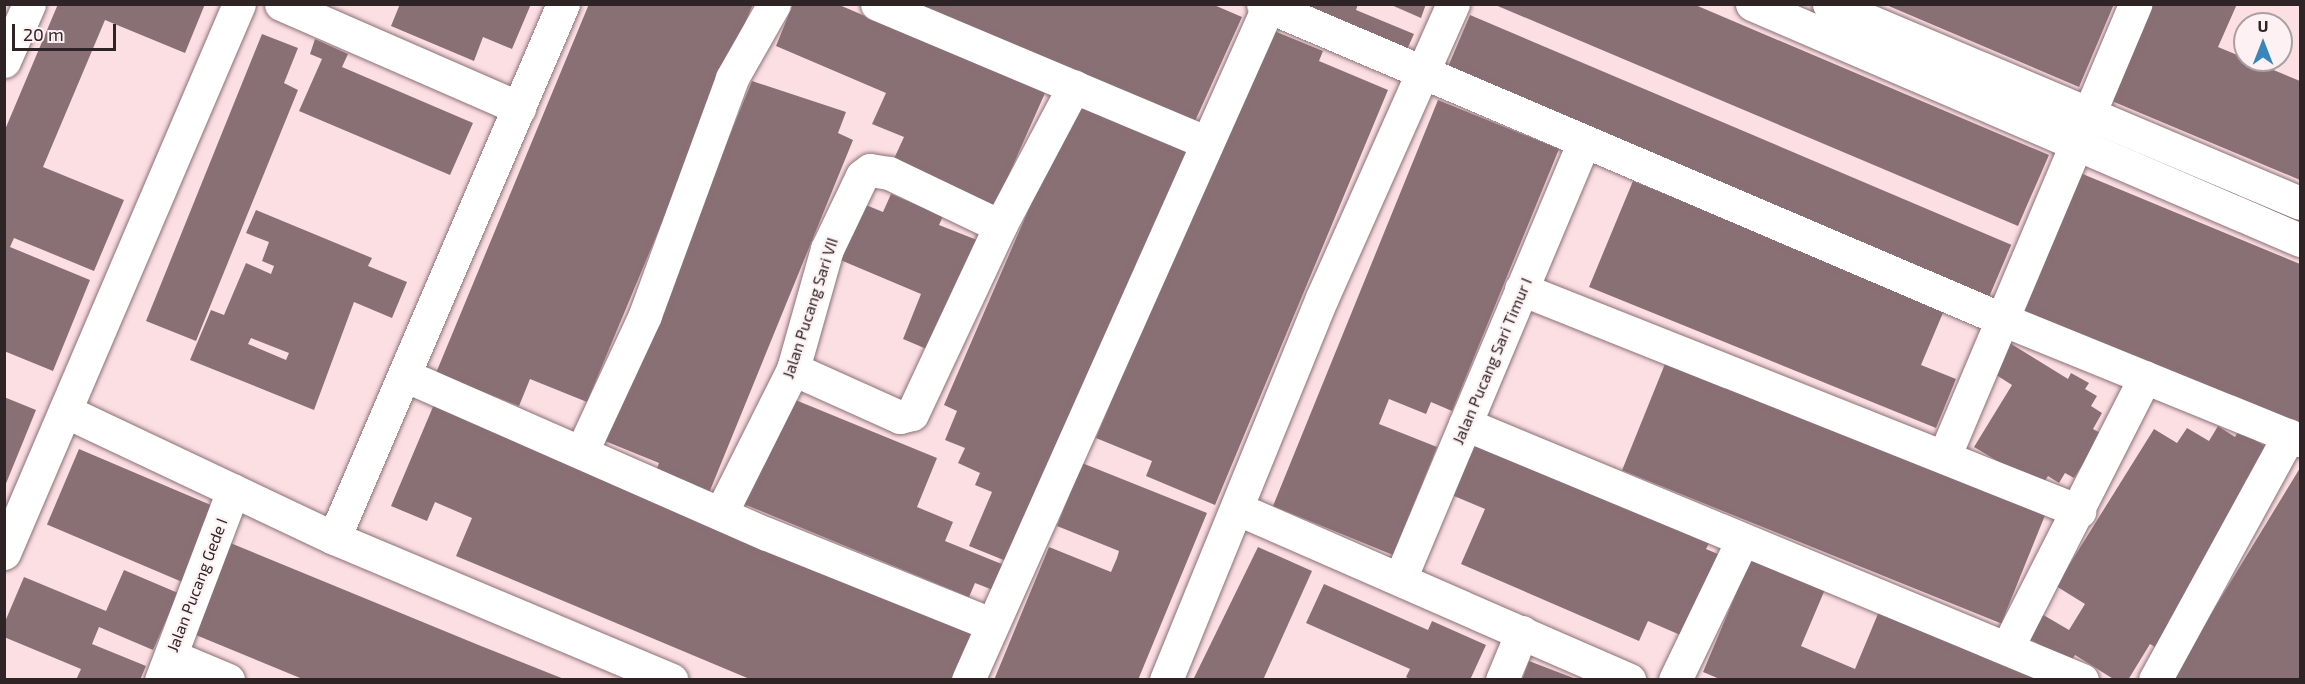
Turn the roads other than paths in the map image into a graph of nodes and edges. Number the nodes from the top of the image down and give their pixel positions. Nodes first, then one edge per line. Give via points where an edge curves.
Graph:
1 (29, 4) edge
2 (239, 4) edge
3 (281, 4) edge
4 (563, 4) edge
5 (774, 4) edge
6 (877, 4) edge
7 (1453, 4) edge
8 (1752, 4) edge
9 (1829, 4) edge
10 (2135, 4) edge
11 (1265, 6) edge
12 (4, 61) edge
13 (1424, 75) junction
14 (1074, 86) junction
15 (519, 108) junction
16 (2088, 116) junction
17 (1584, 142) junction
18 (1207, 143) junction
19 (2076, 146) junction
20 (2301, 202) edge
21 (1000, 226) junction
22 (2301, 240) edge
23 (1521, 289) junction
24 (1999, 318) junction
25 (793, 369) junction
26 (404, 375) junction
27 (2145, 377) junction
28 (65, 411) junction
29 (1465, 424) junction
30 (2295, 437) edge
31 (582, 451) junction
32 (1944, 457) junction
33 (233, 490) junction
34 (1238, 508) junction
35 (2079, 511) junction
36 (722, 513) junction
37 (334, 538) junction
38 (1742, 541) junction
39 (4, 553) edge
40 (1400, 579) junction
41 (991, 624) junction
42 (1522, 632) junction
43 (2007, 648) junction
44 (166, 668) edge
45 (228, 680) edge
46 (671, 680) edge
47 (968, 680) edge
48 (1166, 680) edge
49 (1502, 680) edge
50 (1629, 680) edge
51 (1675, 680) edge
52 (2082, 680) edge
53 (2155, 680) edge

1 - 12 street
2 - 28 street
3 - 15 street
4 - 15 street
5 - 31 street via 732,78 645,315
6 - 14 street
7 - 13 street
8 - 19 street
9 - 16 street
10 - 16 street
11 - 13 street
11 - 18 street
13 - 17 street
13 - 34 street via 1322,298
14 - 18 street
14 - 21 street
15 - 26 street
16 - 19 street
16 - 20 street
17 - 23 street, Jalan Pucang Sari Timur I
17 - 24 street
18 - 41 street via 1143,298
19 - 22 street
19 - 24 street
21 - 25 street via 912,414 900,417
21 - 25 street, Jalan Pucang Sari VII via 889,173 866,172 827,249
23 - 29 street, Jalan Pucang Sari Timur I
23 - 32 street
24 - 27 street
24 - 32 street
25 - 36 street, Jalan Pucang Sari VII
26 - 31 street
26 - 37 street
27 - 30 street
27 - 35 street
28 - 33 street
28 - 39 street
29 - 38 street
29 - 40 street, Jalan Pucang Sari Timur I
30 - 53 street
31 - 36 street
32 - 35 street
33 - 37 street
33 - 44 street, Jalan Pucang Gede I
34 - 40 street
34 - 48 street
35 - 43 street
36 - 41 street
37 - 46 street
38 - 43 street
38 - 51 street
40 - 42 street
41 - 47 street
42 - 49 street
42 - 50 street
43 - 52 street
44 - 45 street

